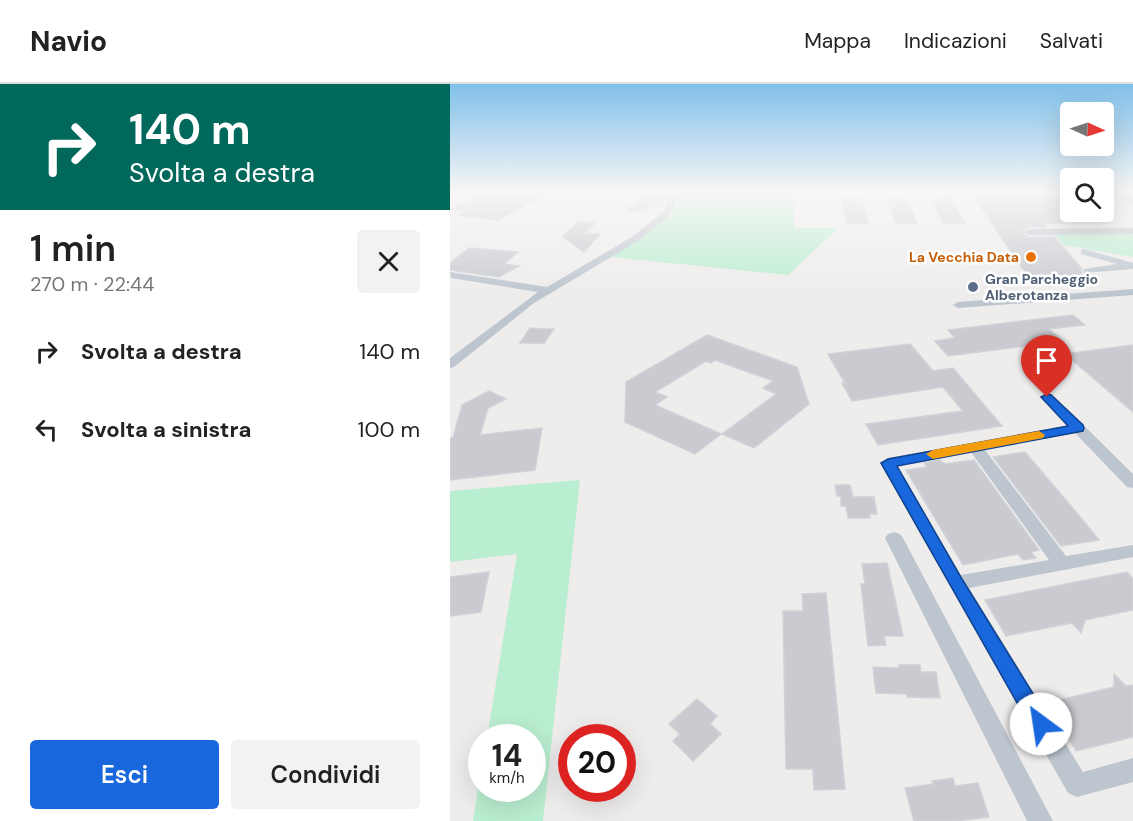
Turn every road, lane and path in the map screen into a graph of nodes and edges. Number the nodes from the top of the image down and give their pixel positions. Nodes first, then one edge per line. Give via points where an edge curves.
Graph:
1 (649, 226) edge
2 (1133, 231) edge
3 (1028, 232) dead end
4 (1084, 252) dead end
5 (1131, 266) edge
6 (1087, 270) dead end
7 (452, 275) dead end
8 (547, 290) junction
9 (1133, 292) edge
10 (958, 304) dead end
11 (450, 364) edge
12 (1047, 397) dead end
13 (1078, 428) junction
14 (975, 447) junction
15 (1133, 483) edge
16 (894, 538) dead end
17 (1133, 551) edge
18 (1062, 564) junction
19 (956, 583) junction
20 (1133, 770) edge
21 (1040, 821) edge

1 - 8 street via 609,256
2 - 3 street
4 - 5 street
5 - 6 street
7 - 8 street
8 - 11 street
9 - 10 street
12 - 13 street
13 - 14 street
13 - 15 street
14 - 18 street
14 - 19 street via 888,463
16 - 21 street
17 - 18 street
18 - 19 street
19 - 20 street via 1077,785

